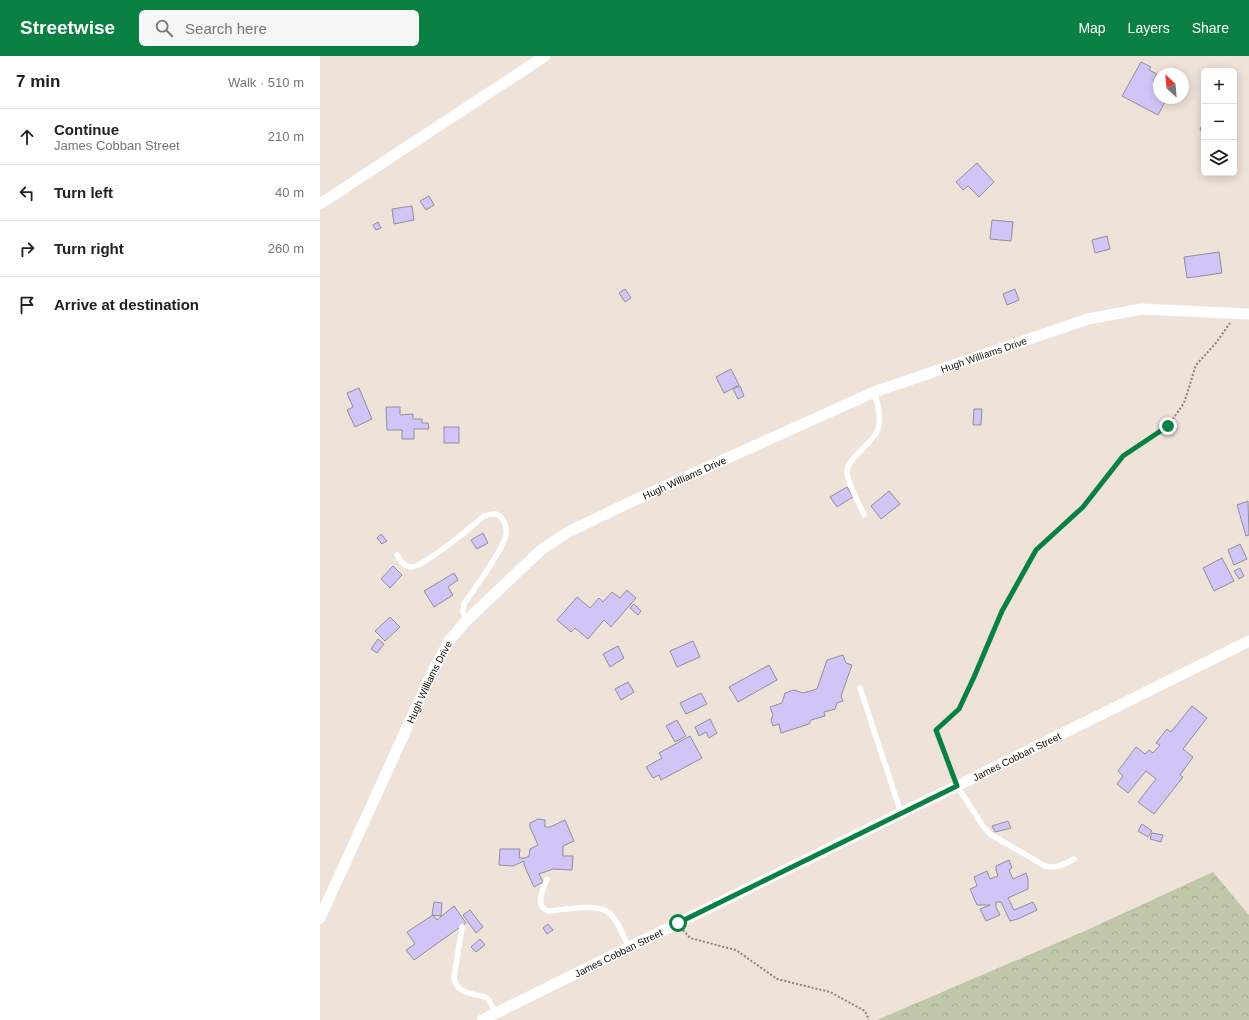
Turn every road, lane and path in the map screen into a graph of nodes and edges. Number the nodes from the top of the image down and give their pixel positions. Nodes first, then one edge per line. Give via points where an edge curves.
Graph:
1 (545, 56) edge
2 (320, 204) edge
3 (1237, 314) junction
4 (1249, 314) edge
5 (874, 392) junction
6 (864, 515) dead end
7 (397, 555) dead end
8 (466, 621) junction
9 (1249, 640) edge
10 (860, 688) dead end
11 (957, 786) junction
12 (901, 813) junction
13 (1074, 860) dead end
14 (547, 879) dead end
15 (320, 918) edge
16 (678, 923) junction
17 (462, 927) dead end
18 (629, 947) junction
19 (488, 1018) edge
20 (869, 1020) edge

1 - 2 street
3 - 4 street, Hugh Williams Drive
3 - 5 street, Hugh Williams Drive via 1141,309 1088,319
3 - 11 path via 1196,366 1184,403 1168,426 1123,456 1083,507 1036,550 1002,611 959,709 936,730
5 - 6 lane via 879,415 876,435 850,463 847,471
5 - 8 street, Hugh Williams Drive via 568,532 541,550
7 - 8 lane via 406,566 420,565 484,516 497,514 501,517 506,534 500,550 464,604
8 - 15 street, Hugh Williams Drive via 449,641 432,673
9 - 11 street, James Cobban Street
10 - 12 lane
11 - 12 street, James Cobban Street
11 - 13 lane via 990,834 1045,866 1058,867
12 - 16 street, James Cobban Street
14 - 18 lane via 540,899 544,910 548,912 596,908 608,912 616,921
16 - 18 street, James Cobban Street
16 - 20 path via 690,938 736,950 777,979 830,992 865,1011
17 - 19 lane via 455,984 462,990 488,999
18 - 19 street, James Cobban Street

